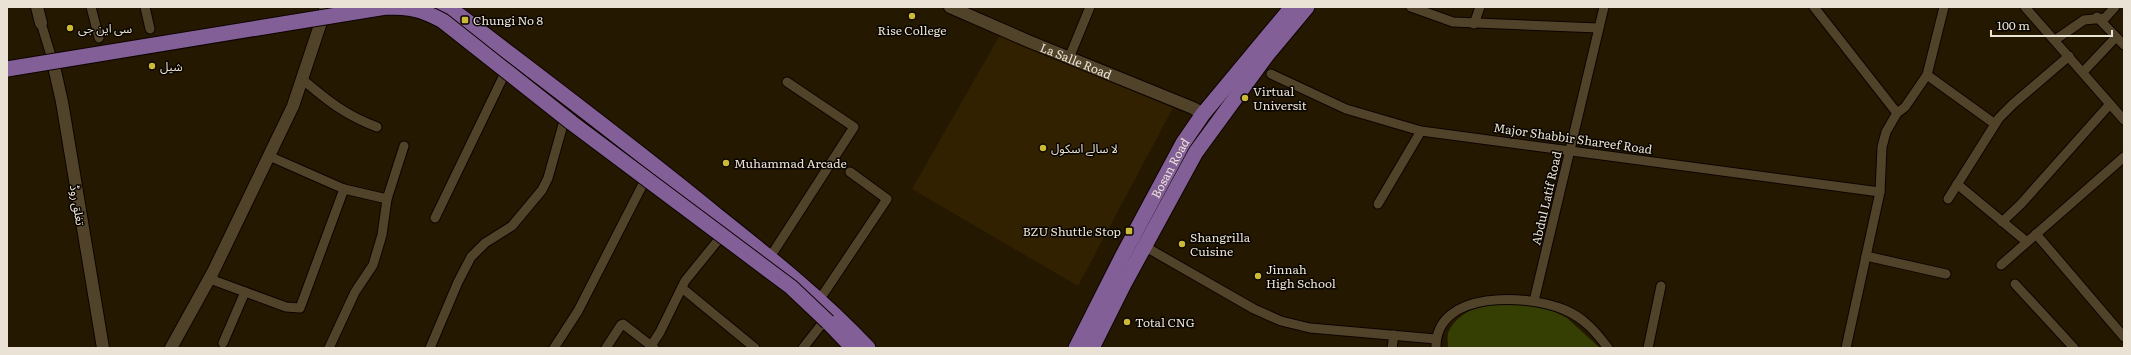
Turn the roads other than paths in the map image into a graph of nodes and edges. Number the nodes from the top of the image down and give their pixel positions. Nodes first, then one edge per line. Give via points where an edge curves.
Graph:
1 (37, 7) edge
2 (91, 7) edge
3 (145, 7) edge
4 (326, 7) edge
5 (334, 7) edge
6 (442, 7) edge
7 (950, 7) edge
8 (1090, 7) edge
9 (1292, 7) edge
10 (1307, 7) edge
11 (1411, 7) edge
12 (1480, 7) edge
13 (1604, 7) edge
14 (1814, 7) edge
15 (1944, 7) edge
16 (2025, 7) edge
17 (2115, 7) edge
18 (2097, 17) junction
19 (41, 23) joint
20 (1474, 24) junction
21 (1598, 28) junction
22 (150, 29) dead end
23 (99, 38) dead end
24 (2055, 40) junction
25 (2122, 42) edge
26 (2069, 56) junction
27 (1069, 58) junction
28 (7, 60) edge
29 (53, 62) joint
30 (7, 69) edge
31 (2083, 72) junction
32 (504, 73) dead end
33 (1271, 74) dead end
34 (1927, 75) junction
35 (302, 79) junction
36 (787, 82) dead end
37 (2110, 104) junction
38 (1897, 113) junction
39 (1203, 114) junction
40 (2124, 120) edge
41 (564, 121) dead end
42 (1994, 124) junction
43 (377, 128) dead end
44 (1421, 131) junction
45 (404, 146) dead end
46 (1570, 150) junction
47 (269, 156) junction
48 (2124, 157) edge
49 (850, 172) dead end
50 (644, 182) dead end
51 (1957, 184) junction
52 (344, 189) junction
53 (1880, 192) junction
54 (387, 198) junction
55 (1948, 199) dead end
56 (1378, 204) dead end
57 (435, 218) dead end
58 (2002, 222) junction
59 (2036, 234) junction
60 (719, 239) dead end
61 (2027, 242) junction
62 (1144, 246) junction
63 (774, 251) dead end
64 (1866, 256) junction
65 (2001, 265) dead end
66 (1946, 274) dead end
67 (210, 279) junction
68 (2015, 284) dead end
69 (1661, 286) dead end
70 (682, 288) junction
71 (245, 292) junction
72 (824, 293) dead end
73 (1534, 301) junction
74 (821, 326) dead end
75 (1394, 335) junction
76 (2124, 337) edge
77 (223, 343) dead end
78 (1436, 344) edge
79 (652, 347) edge
80 (103, 348) edge
81 (172, 348) edge
82 (329, 348) edge
83 (430, 348) edge
84 (554, 348) edge
85 (606, 348) edge
86 (755, 348) edge
87 (803, 348) edge
88 (853, 348) edge
89 (868, 348) edge
90 (1076, 348) edge
91 (1092, 348) edge
92 (1392, 348) edge
93 (1608, 348) edge
94 (1648, 348) edge
95 (1846, 348) edge
96 (2074, 348) edge

1 - 19 street
2 - 23 street
3 - 22 street
4 - 35 street
5 - 28 main road
6 - 89 main road via 459,15 685,189 793,276 837,315
7 - 27 street, La Salle Road
8 - 27 street
9 - 39 main road, Bosan Road
10 - 62 main road, Bosan Road via 1267,55 1208,134
11 - 20 street via 1453,22
12 - 20 street
13 - 21 street, Abdul Latif Road
14 - 38 street
15 - 34 street
16 - 24 street
17 - 18 street via 2105,18
18 - 24 street via 2084,20
18 - 25 street
19 - 29 street
20 - 21 street
21 - 46 street, Abdul Latif Road
24 - 26 street
25 - 31 street
26 - 31 street
26 - 42 street via 2013,104
27 - 39 street, La Salle Road
29 - 80 street, تغلق روڈ
30 - 88 main road, bridge via 386,7 410,7 443,21 572,123 791,287
31 - 37 street
32 - 57 street
33 - 44 street, Major Shabbir Shareef Road via 1346,109
34 - 38 street via 1905,107
34 - 42 street
35 - 43 street via 335,107
35 - 47 street via 293,106
36 - 63 street via 854,127
37 - 40 street
37 - 58 street
38 - 53 street via 1886,132 1882,147
39 - 90 main road, Bosan Road via 1183,143
41 - 83 street via 548,178 542,190 512,226 485,243 471,257
42 - 51 street
44 - 46 street, Major Shabbir Shareef Road
44 - 56 street
45 - 54 street
46 - 53 street, Major Shabbir Shareef Road
46 - 73 street, Abdul Latif Road
47 - 52 street
47 - 67 street
48 - 59 street
49 - 72 street via 887,198
50 - 84 street via 575,316
51 - 55 street
51 - 58 street
52 - 54 street
52 - 71 street via 300,308 286,307
53 - 64 street
54 - 82 street via 382,235 373,265 355,292
58 - 61 street
59 - 61 street
59 - 76 street
60 - 70 street
61 - 65 street
62 - 75 street via 1254,309 1281,321 1310,328
62 - 91 main road, Bosan Road
64 - 66 street
64 - 95 street
67 - 71 street
67 - 81 street
68 - 96 street
69 - 94 street
70 - 79 street
70 - 86 street
71 - 77 street
73 - 78 street via 1491,300 1466,307 1448,316
73 - 93 street via 1556,306 1580,318
74 - 87 street
75 - 78 street
75 - 92 street
79 - 85 street via 624,324

